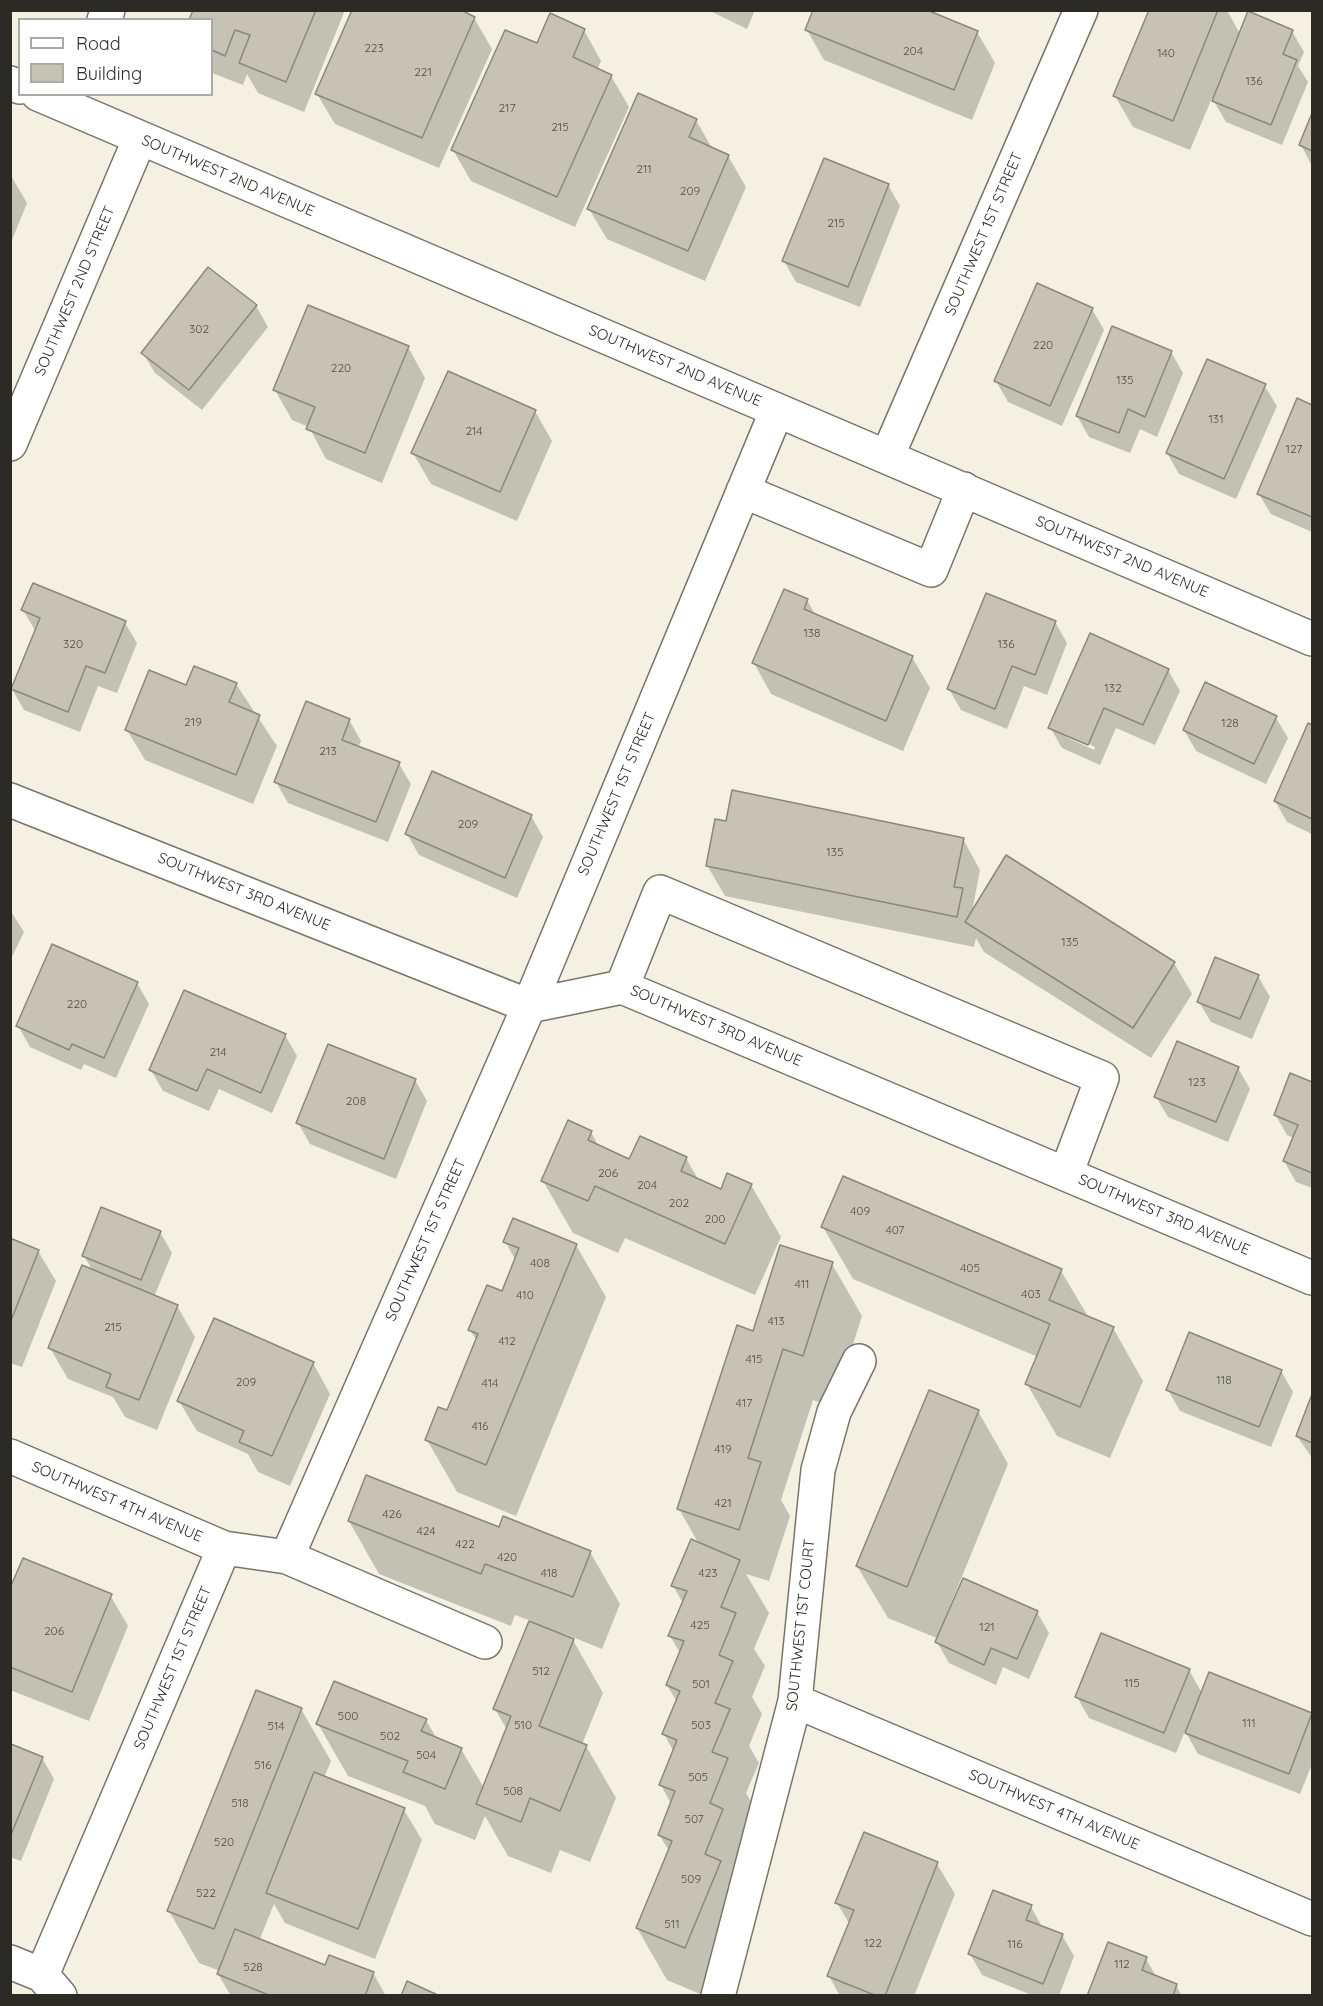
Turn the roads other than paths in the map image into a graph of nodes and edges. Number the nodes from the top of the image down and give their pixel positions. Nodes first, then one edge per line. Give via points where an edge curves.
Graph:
1 (1081, 10) edge
2 (47, 96) edge
3 (70, 101) edge
4 (140, 138) junction
5 (777, 410) junction
6 (10, 444) edge
7 (887, 457) junction
8 (964, 489) junction
9 (743, 491) junction
10 (1312, 639) edge
11 (10, 800) edge
12 (622, 987) junction
13 (529, 1006) junction
14 (1066, 1173) junction
15 (1312, 1278) edge
16 (859, 1361) dead end
17 (10, 1456) edge
18 (224, 1548) junction
19 (287, 1557) junction
20 (485, 1642) dead end
21 (795, 1701) junction
22 (1312, 1919) edge
23 (10, 1962) edge
24 (51, 1985) edge
25 (718, 1995) edge

1 - 7 street, SOUTHWEST 1ST STREET
2 - 3 street, SOUTHWEST 2ND AVENUE
3 - 4 street, SOUTHWEST 2ND AVENUE
4 - 5 street, SOUTHWEST 2ND AVENUE
4 - 6 street, SOUTHWEST 2ND STREET
5 - 7 street, SOUTHWEST 2ND AVENUE
5 - 9 street, SOUTHWEST 1ST STREET
7 - 8 street, SOUTHWEST 2ND AVENUE
8 - 9 street via 931,570
8 - 10 street, SOUTHWEST 2ND AVENUE
9 - 13 street, SOUTHWEST 1ST STREET
11 - 13 street, SOUTHWEST 3RD AVENUE
12 - 13 street, SOUTHWEST 3RD AVENUE
12 - 14 street, SOUTHWEST 3RD AVENUE
12 - 14 street via 660,892 1102,1078
13 - 19 street, SOUTHWEST 1ST STREET
14 - 15 street, SOUTHWEST 3RD AVENUE
16 - 21 street, SOUTHWEST 1ST COURT via 834,1412 818,1470
17 - 18 street, SOUTHWEST 4TH AVENUE
18 - 19 street
18 - 24 street, SOUTHWEST 1ST STREET
19 - 20 street
21 - 22 street, SOUTHWEST 4TH AVENUE
21 - 25 street, SOUTHWEST 1ST COURT
23 - 24 street

